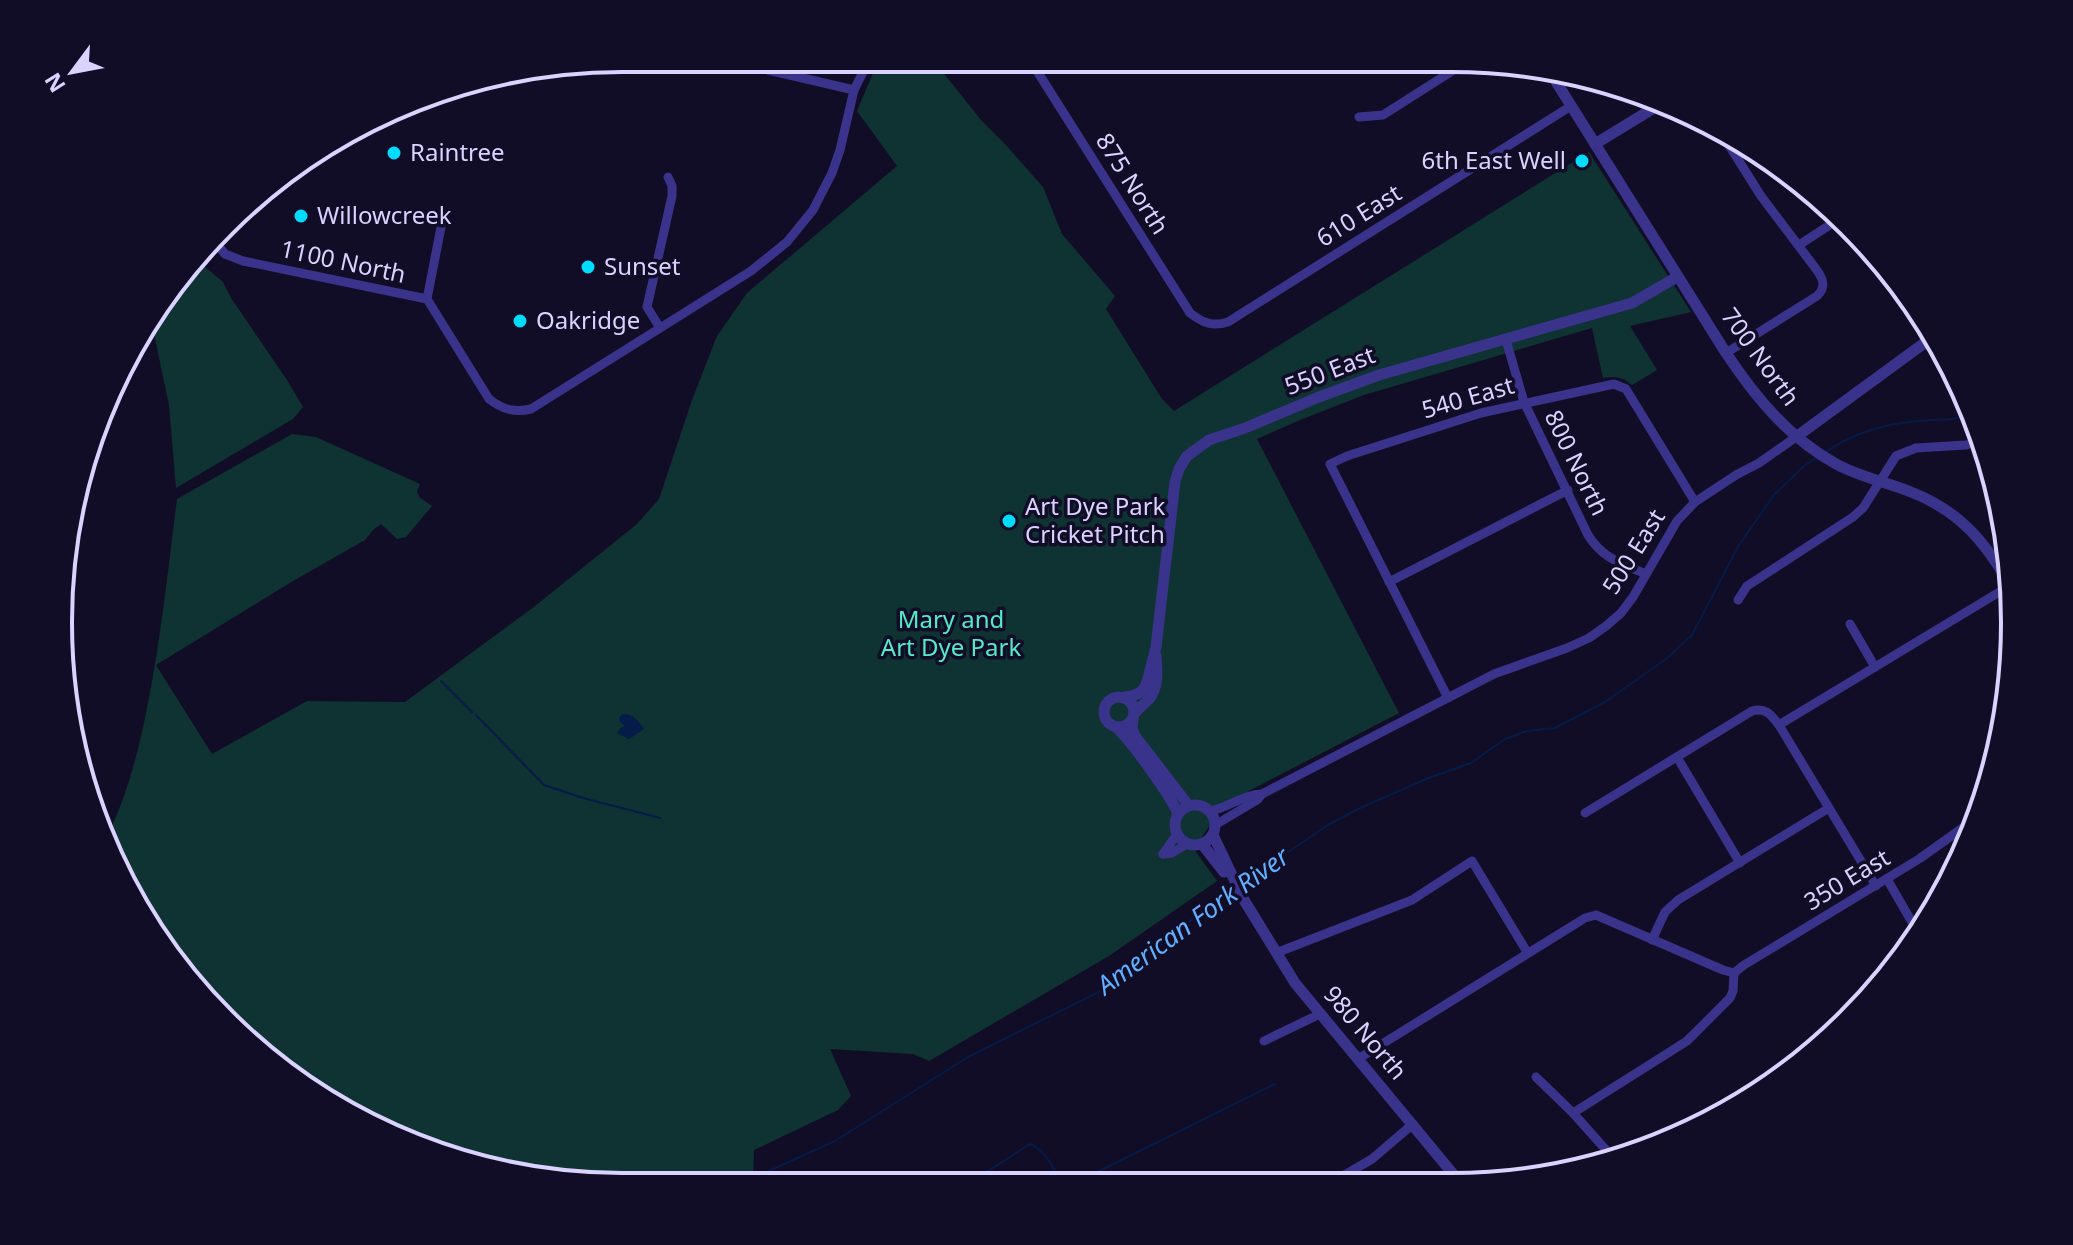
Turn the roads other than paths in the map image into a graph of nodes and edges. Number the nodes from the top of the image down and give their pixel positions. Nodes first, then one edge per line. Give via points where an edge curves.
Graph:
1 (777, 72) edge
2 (863, 72) edge
3 (1038, 72) edge
4 (1451, 72) edge
5 (1557, 83) edge
6 (854, 90) junction
7 (1571, 106) junction
8 (1651, 110) edge
9 (1359, 117) dead end
10 (1595, 144) junction
11 (1732, 150) edge
12 (668, 177) dead end
13 (443, 217) dead end
14 (1830, 225) edge
15 (1799, 245) junction
16 (220, 248) edge
17 (1677, 277) junction
18 (427, 299) junction
19 (1206, 323) joint
20 (660, 328) junction
21 (1506, 340) junction
22 (1924, 343) edge
23 (1726, 353) junction
24 (1524, 402) junction
25 (1796, 437) junction
26 (1971, 443) edge
27 (1879, 481) junction
28 (1568, 490) junction
29 (1695, 502) junction
30 (1997, 556) edge
31 (1646, 574) junction
32 (1389, 582) junction
33 (2000, 592) edge
34 (1738, 600) dead end
35 (1850, 624) dead end
36 (1156, 647) junction
37 (1875, 667) junction
38 (1124, 697) junction
39 (1448, 698) junction
40 (1134, 716) junction
41 (1779, 725) junction
42 (1116, 727) junction
43 (1677, 757) junction
44 (1262, 794) junction
45 (1189, 806) junction
46 (1829, 808) junction
47 (1210, 811) junction
48 (1585, 813) dead end
49 (1178, 814) junction
50 (1214, 830) junction
51 (1960, 831) edge
52 (1177, 834) junction
53 (1187, 844) junction
54 (1202, 844) junction
55 (1740, 863) junction
56 (1229, 874) junction
57 (1887, 879) junction
58 (1876, 886) junction
59 (1912, 922) edge
60 (1652, 940) junction
61 (1527, 952) junction
62 (1276, 953) junction
63 (1734, 973) junction
64 (1320, 1014) junction
65 (1264, 1041) dead end
66 (1358, 1059) junction
67 (1536, 1077) dead end
68 (1573, 1113) junction
69 (1413, 1124) junction
70 (1606, 1150) edge
71 (1348, 1173) edge
72 (1452, 1173) edge

1 - 6 street
2 - 6 street
3 - 19 street, 875 North via 1190,313
4 - 9 street via 1383,115
5 - 7 street, 700 North
6 - 20 street via 832,173 801,225 759,265
7 - 10 street, 700 North
7 - 19 street, 610 East via 1228,322
8 - 10 street
10 - 17 street, 700 North
11 - 15 street
12 - 20 street via 672,196 647,307
13 - 18 street
14 - 15 street
15 - 23 street via 1823,279 1822,291
16 - 18 street, 1100 North via 243,261
17 - 21 street, 550 East via 1632,303
17 - 23 street, 700 North
18 - 20 street, 1100 North via 485,393 505,409 523,411 539,405
21 - 24 street, 800 North
21 - 36 street, 550 East via 1359,382 1192,451 1179,469 1172,494
22 - 25 street, 500 East
23 - 25 street, 700 North via 1764,405
24 - 28 street, 800 North
24 - 29 street, 540 East via 1620,385
24 - 32 street, 540 East via 1330,464
25 - 27 street, 700 North via 1843,468
25 - 29 street, 500 East
26 - 27 street via 1905,451
27 - 30 street, 700 North via 1952,514
27 - 34 street via 1853,517 1747,586
28 - 31 street, 800 North via 1596,547
28 - 32 street
29 - 31 street, 500 East via 1677,521
31 - 39 street, 500 East via 1621,613 1589,638 1494,674
32 - 39 street
33 - 37 street
35 - 37 street
36 - 38 street, 550 East via 1145,687
36 - 40 street, 550 East via 1154,690
37 - 41 street
38 - 40 street via 1132,703
38 - 42 street via 1108,701 1104,710 1106,721
39 - 44 street, 500 East
40 - 42 street via 1128,725
40 - 45 street via 1135,736
41 - 43 street via 1765,710 1752,711
41 - 46 street
42 - 49 street
43 - 48 street
43 - 55 street
44 - 47 street, 500 East
44 - 50 street, 500 East
45 - 47 street
45 - 49 street
46 - 55 street
46 - 58 street
47 - 50 street
49 - 52 street
50 - 54 street
50 - 56 street, 980 North
51 - 57 street, 350 East
52 - 53 street
52 - 53 street via 1163,854
53 - 54 street
54 - 56 street, 980 North
55 - 60 street via 1671,906
56 - 62 street, 980 North
57 - 58 street, 350 East
57 - 59 street
58 - 63 street, 350 East
60 - 61 street via 1596,915
60 - 63 street
61 - 62 street via 1472,861 1412,900
61 - 66 street
62 - 64 street, 980 North
63 - 68 street via 1730,998 1691,1037
64 - 65 street
64 - 66 street, 980 North
66 - 69 street, 980 North
67 - 68 street
68 - 70 street
69 - 71 street
69 - 72 street, 980 North

